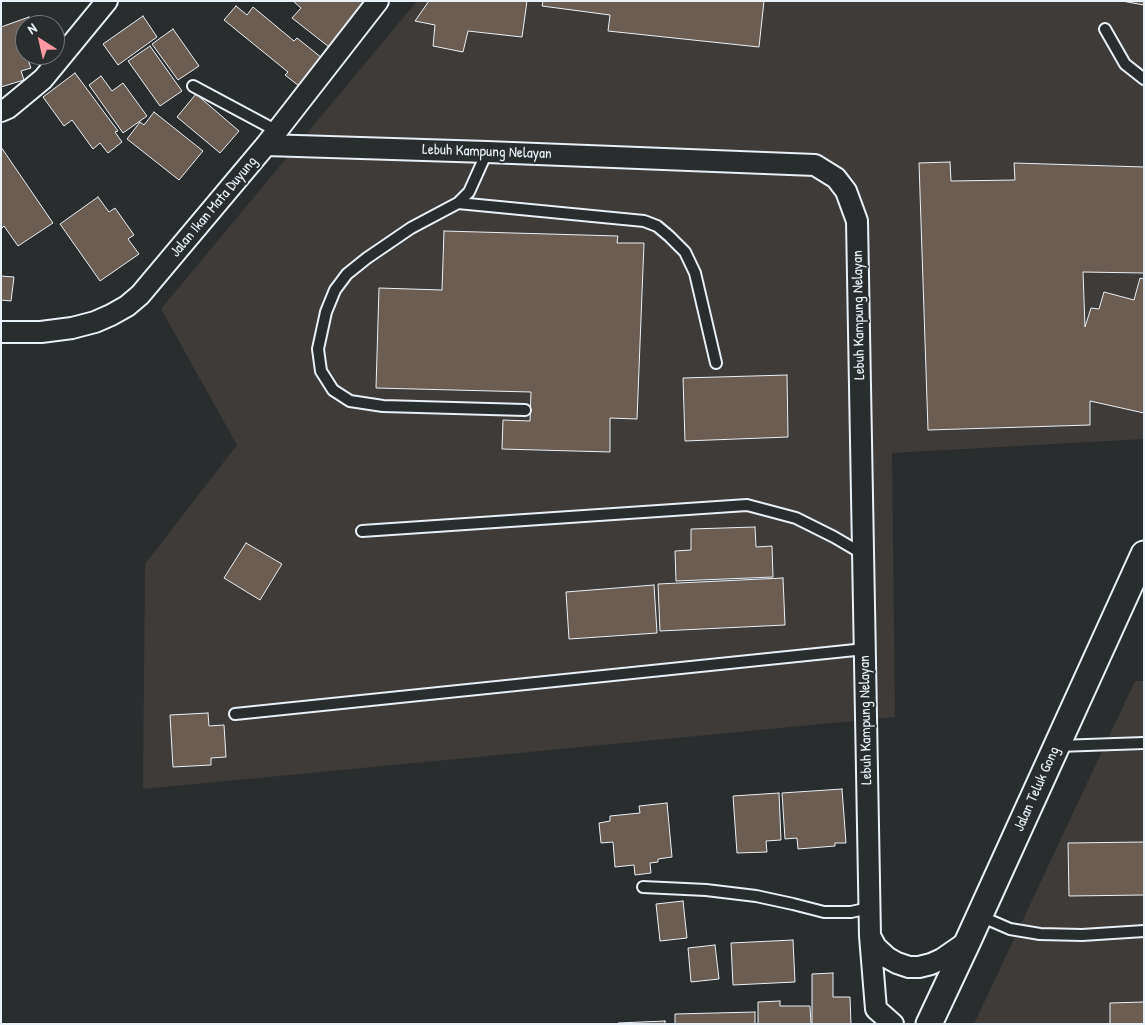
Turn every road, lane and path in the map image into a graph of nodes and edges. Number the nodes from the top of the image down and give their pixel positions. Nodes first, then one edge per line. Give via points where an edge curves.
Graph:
1 (107, 1) edge
2 (378, 1) edge
3 (1105, 29) dead end
4 (1144, 79) edge
5 (193, 86) dead end
6 (1, 111) edge
7 (271, 138) junction
8 (487, 152) junction
9 (458, 203) junction
10 (1, 332) edge
11 (716, 363) dead end
12 (525, 410) dead end
13 (362, 531) dead end
14 (863, 554) junction
15 (1144, 554) edge
16 (865, 649) junction
17 (235, 714) dead end
18 (1144, 742) edge
19 (1057, 746) junction
20 (642, 886) dead end
21 (869, 908) junction
22 (979, 916) junction
23 (1144, 931) edge
24 (870, 936) junction
25 (968, 941) junction
26 (876, 1016) edge
27 (893, 1024) edge
28 (929, 1024) edge

1 - 6 street via 43,79
2 - 7 street, Jalan Ikan Mata Duyung
3 - 4 lane via 1125,64
5 - 7 lane
7 - 8 street, Lebuh Kampung Nelayan
7 - 10 street, Jalan Ikan Mata Duyung via 154,280 127,306 95,322 72,328
8 - 9 lane via 469,192
8 - 14 street, Lebuh Kampung Nelayan via 815,165 836,178 846,191 857,221
9 - 11 lane via 644,221 657,226 685,252 695,273
9 - 12 lane via 411,228 347,274 335,290 326,312 318,349 320,371 333,390 350,402 382,406
13 - 14 lane via 747,505 796,518
14 - 16 street, Lebuh Kampung Nelayan
15 - 19 street, Jalan Teluk Gong
16 - 17 lane
16 - 21 street, Lebuh Kampung Nelayan
18 - 19 lane
19 - 22 street, Jalan Teluk Gong
20 - 21 lane via 756,896 824,912
21 - 24 street, Lebuh Kampung Nelayan
22 - 23 lane via 1010,929 1040,934
22 - 25 street, Jalan Teluk Gong
24 - 25 street via 888,958 919,967 942,959
24 - 26 street, Lebuh Kampung Nelayan
25 - 28 street, Jalan Teluk Gong
26 - 27 street, Lebuh Kampung Nelayan

